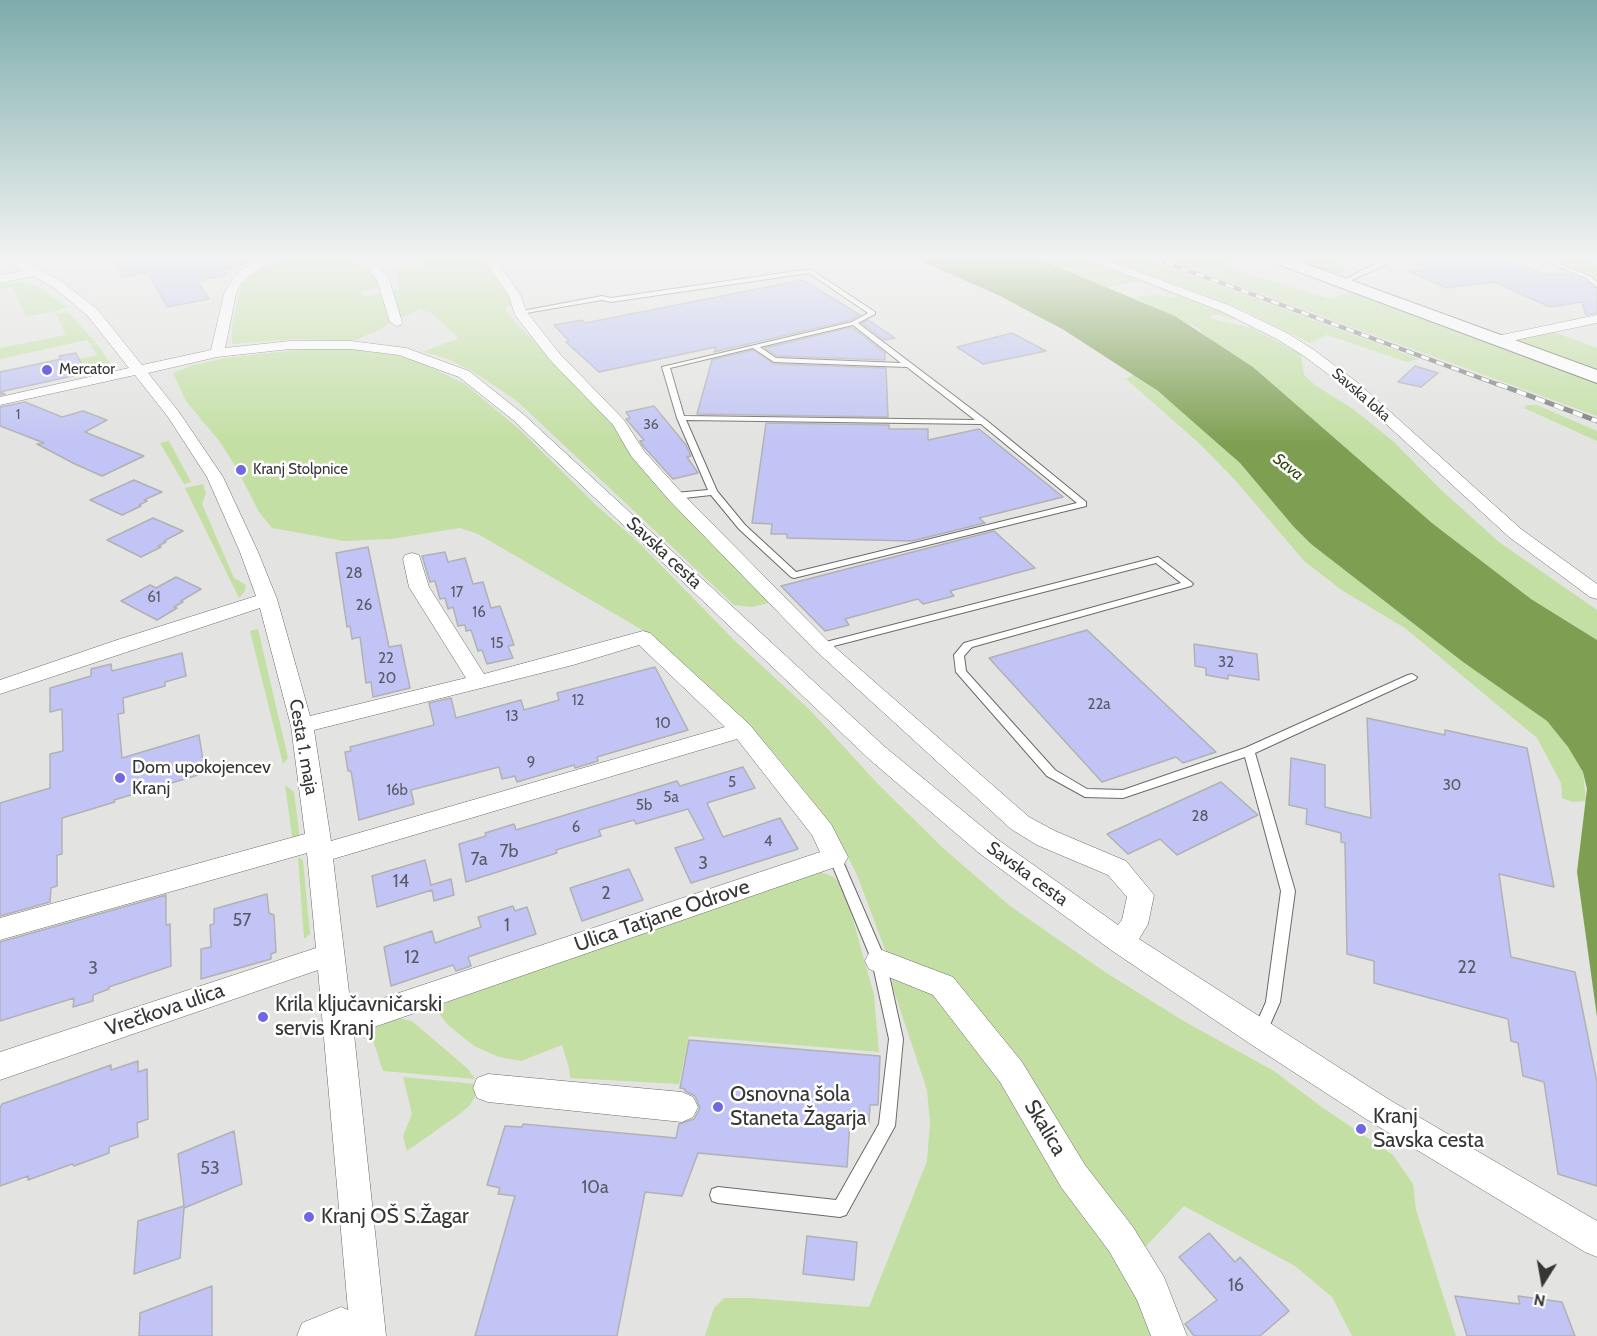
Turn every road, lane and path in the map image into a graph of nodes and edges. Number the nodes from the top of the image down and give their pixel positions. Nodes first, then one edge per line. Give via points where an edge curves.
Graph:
1 (98, 319) edge
2 (225, 319) edge
3 (528, 319) edge
4 (861, 319) edge
5 (1248, 319) edge
6 (1442, 319) edge
7 (1595, 319) edge
8 (854, 323) junction
9 (1497, 340) junction
10 (754, 346) junction
11 (217, 353) junction
12 (908, 365) junction
13 (138, 370) junction
14 (1597, 377) edge
15 (0, 401) edge
16 (681, 418) junction
17 (983, 422) junction
18 (714, 492) junction
19 (675, 496) junction
20 (412, 559) dead end
21 (1597, 593) edge
22 (267, 599) junction
23 (822, 646) junction
24 (1412, 677) dead end
25 (478, 680) junction
26 (0, 687) edge
27 (302, 726) junction
28 (742, 730) junction
29 (1249, 751) junction
30 (319, 847) junction
31 (835, 857) junction
32 (0, 929) edge
33 (1121, 942) junction
34 (330, 955) junction
35 (879, 961) junction
36 (339, 1026) junction
37 (1259, 1034) junction
38 (0, 1066) edge
39 (488, 1088) dead end
40 (682, 1107) dead end
41 (718, 1195) dead end
42 (1585, 1233) edge
43 (342, 1332) edge
44 (1169, 1336) edge

1 - 13 street, Cesta 1. maja
2 - 11 street
3 - 19 street, Savska cesta via 555,357 619,423 638,453
4 - 8 lane
5 - 21 street, Savska loka via 1309,353 1353,387 1515,533
6 - 9 street
7 - 9 street
8 - 10 lane
8 - 12 lane
9 - 14 street
10 - 12 lane via 774,360
10 - 16 lane via 666,367
11 - 13 street, Savska cesta
11 - 33 street, Savska cesta via 290,345 360,346 420,357 464,374 518,417 877,753 988,846
12 - 17 lane
13 - 15 street, Savska cesta
13 - 22 street, Cesta 1. maja via 215,477
16 - 17 lane
16 - 18 lane
17 - 18 lane via 1083,504 794,575 742,527
18 - 19 lane
19 - 23 street, Savska cesta
20 - 25 street via 419,587
22 - 26 street
22 - 27 street, Cesta 1. maja
23 - 29 lane via 1158,560 1188,584 968,645 959,655 961,672 1051,773 1085,793 1123,794
23 - 33 street, Savska cesta via 1020,823 1117,868 1141,895 1136,924
24 - 29 lane
25 - 27 street
25 - 28 street via 643,638
27 - 30 street, Cesta 1. maja
28 - 30 street
28 - 31 street via 822,830
29 - 37 lane via 1288,891 1273,1002
30 - 32 street
30 - 34 street, Cesta 1. maja
31 - 35 lane
31 - 36 street, Ulica Tatjane Odrove
33 - 37 street, Savska cesta
34 - 36 street, Cesta 1. maja
34 - 38 street, Vrečkova ulica
35 - 41 lane via 896,1039 887,1126 840,1209
35 - 44 street, Skalica via 943,986 1011,1072 1073,1176 1121,1239 1151,1290
36 - 43 street, Cesta 1. maja
37 - 42 street, Savska cesta
39 - 40 street

